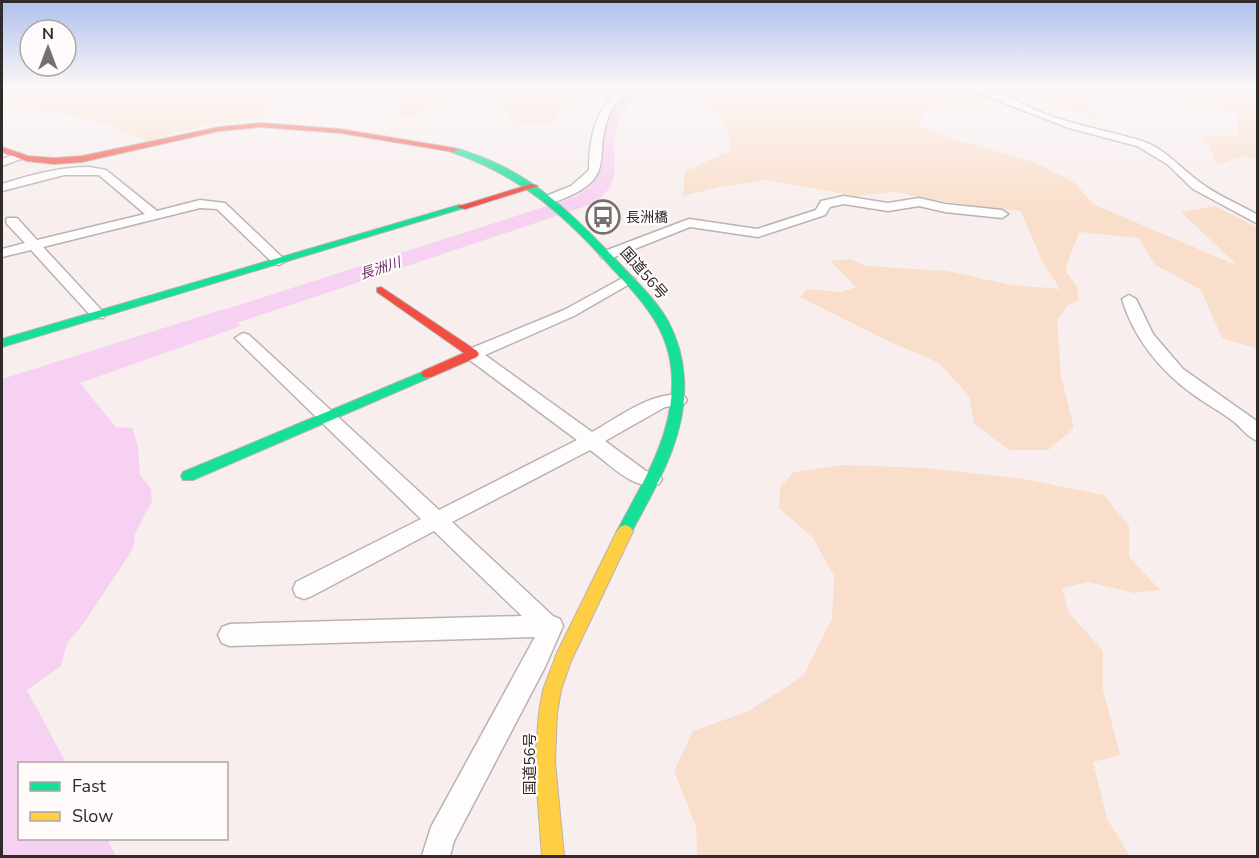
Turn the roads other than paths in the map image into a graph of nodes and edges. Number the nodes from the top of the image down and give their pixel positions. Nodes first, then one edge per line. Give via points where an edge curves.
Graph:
1 (222, 128) edge
2 (319, 128) edge
3 (598, 128) edge
4 (1082, 128) edge
5 (2, 149) edge
6 (19, 156) junction
7 (2, 163) edge
8 (534, 186) junction
9 (2, 188) edge
10 (552, 201) junction
11 (1002, 214) dead end
12 (154, 215) junction
13 (1257, 220) edge
14 (12, 221) dead end
15 (33, 244) junction
16 (2, 253) edge
17 (607, 255) junction
18 (279, 261) junction
19 (628, 279) junction
20 (381, 290) dead end
21 (1129, 299) dead end
22 (98, 315) junction
23 (243, 338) dead end
24 (2, 343) edge
25 (473, 354) junction
26 (678, 400) junction
27 (326, 416) junction
28 (1257, 435) edge
29 (591, 441) junction
30 (188, 476) dead end
31 (652, 479) junction
32 (436, 521) junction
33 (304, 590) dead end
34 (547, 625) junction
35 (577, 632) junction
36 (230, 635) dead end
37 (504, 720) junction
38 (545, 730) junction
39 (436, 856) edge
40 (553, 856) edge

1 - 6 main road, 国道56号 via 94,157
2 - 8 main road, 国道56号 via 444,148 493,163
3 - 10 street via 592,176
4 - 13 street via 1141,144 1171,162 1197,186
5 - 6 main road, 国道56号
6 - 7 street
8 - 10 main road, 国道56号
8 - 18 main road
9 - 12 street via 42,175 92,170 102,172
10 - 17 main road, 国道56号
11 - 17 street via 919,202 881,207 836,200 825,204 821,212 758,233 688,223
12 - 15 street
12 - 18 street via 200,204 221,206
14 - 15 street
15 - 16 street
15 - 22 street
17 - 19 main road, 国道56号
18 - 22 main road
19 - 25 street via 569,313
19 - 26 main road, 国道56号 via 653,305 668,332 676,363
20 - 25 main road
21 - 28 street via 1132,312 1173,369 1240,417
22 - 24 main road
23 - 27 street
25 - 27 main road
25 - 29 street
26 - 29 street via 662,400
26 - 31 main road, 国道56号 via 670,438
27 - 30 main road
27 - 32 street
29 - 31 street via 642,478
29 - 32 street
31 - 35 main road, 国道56号
32 - 33 street
32 - 34 street
34 - 35 street
34 - 36 street
34 - 37 street via 537,659
35 - 38 main road, 国道56号 via 558,671
37 - 38 street
37 - 39 street via 441,837
38 - 40 main road, 国道56号 via 546,808

